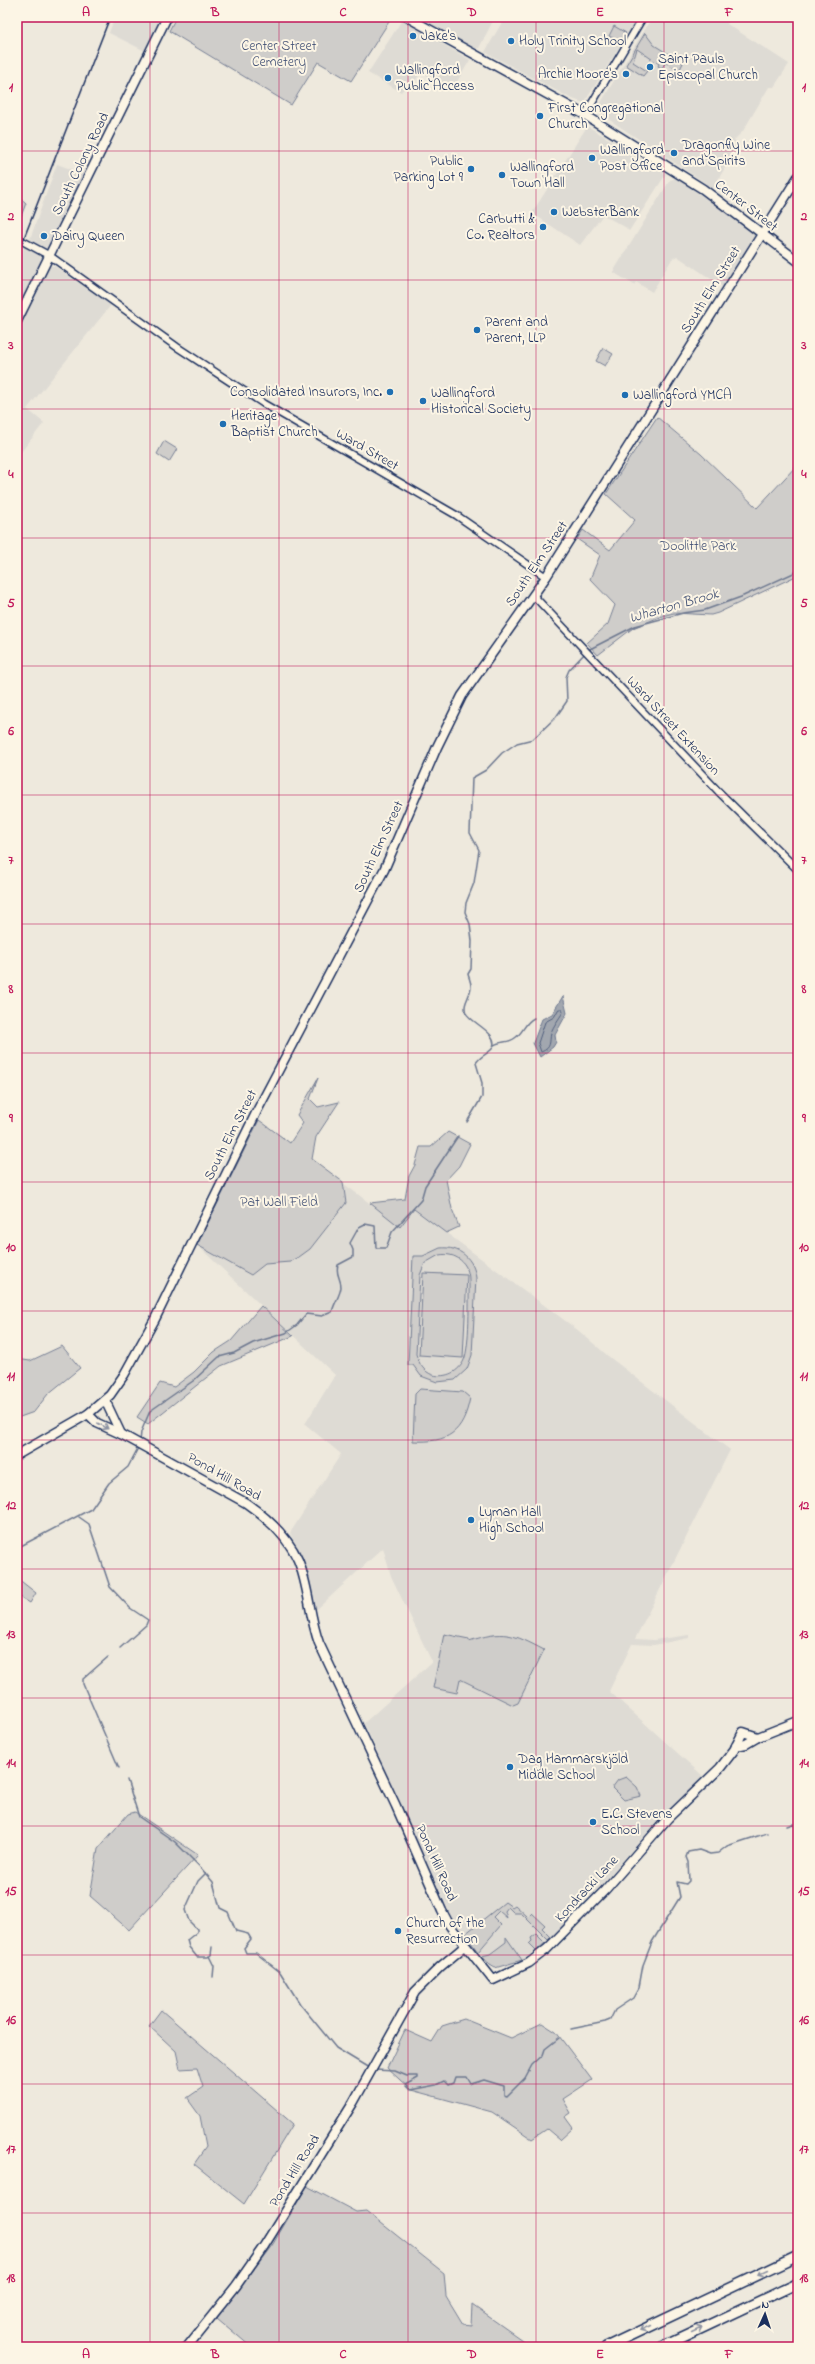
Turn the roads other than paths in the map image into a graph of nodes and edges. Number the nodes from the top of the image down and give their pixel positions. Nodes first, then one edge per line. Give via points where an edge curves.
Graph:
1 (167, 17) edge
2 (407, 17) edge
3 (644, 17) edge
4 (585, 115) junction
5 (798, 178) edge
6 (761, 234) junction
7 (17, 238) edge
8 (50, 256) junction
9 (798, 261) edge
10 (17, 322) edge
11 (546, 577) junction
12 (533, 596) junction
13 (798, 870) edge
14 (105, 1400) junction
15 (88, 1414) junction
16 (121, 1434) junction
17 (17, 1455) edge
18 (798, 1721) edge
19 (758, 1737) junction
20 (736, 1746) junction
21 (465, 1946) junction
22 (798, 2256) edge
23 (798, 2283) edge
24 (187, 2347) edge
25 (606, 2347) edge
26 (662, 2347) edge

1 - 8 main road, South Colony Road
2 - 4 main road, Center Street
3 - 4 street
4 - 6 main road, Center Street via 702,189
5 - 6 main road, South Elm Street
6 - 9 main road, Center Street
6 - 11 main road, South Elm Street
7 - 8 street, Ward Street
8 - 10 main road, South Colony Road
8 - 11 street, Ward Street via 177,347 264,404 456,515
11 - 12 main road, South Elm Street
12 - 13 street, Ward Street Extension via 718,791
12 - 14 main road, South Elm Street via 455,709 380,877 257,1111 155,1319 124,1375
14 - 15 main road, South Elm Street
14 - 16 main road
15 -> 16 main road, Pond Hill Road via 97,1423
15 - 17 main road, South Elm Street
16 - 21 main road, Pond Hill Road via 250,1506 277,1530 295,1553 320,1643 442,1910
18 - 19 main road
19 - 20 main road
19 - 20 main road, Kondracki Lane via 743,1732
20 - 21 main road, Kondracki Lane via 720,1768 668,1818 599,1896 547,1949 529,1963 493,1980
21 - 24 main road, Pond Hill Road via 415,1992 353,2103 264,2246
22 -> 25 highway
26 -> 23 highway

